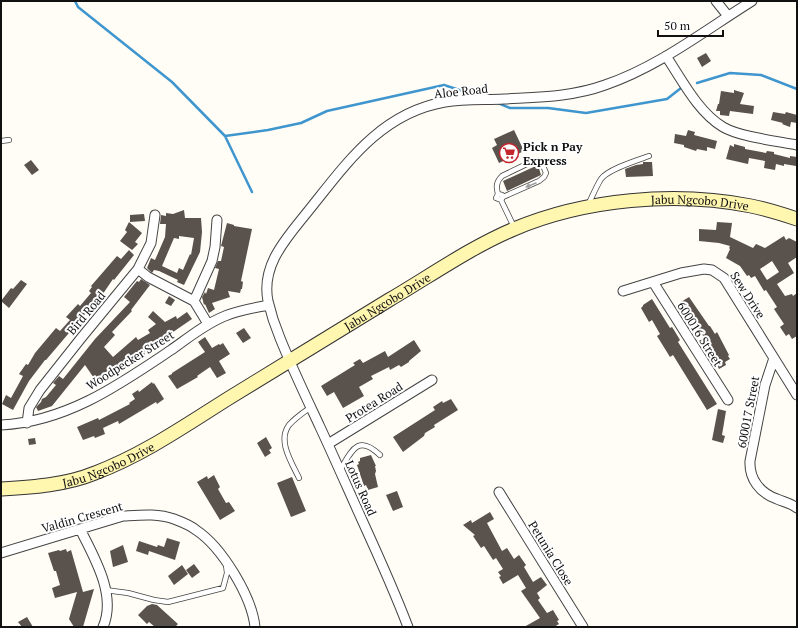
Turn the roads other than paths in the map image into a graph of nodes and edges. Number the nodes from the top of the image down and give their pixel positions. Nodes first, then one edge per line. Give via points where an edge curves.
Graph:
1 (716, 1) edge
2 (752, 1) edge
3 (728, 16) junction
4 (666, 56) junction
5 (9, 140) dead end
6 (1, 141) edge
7 (797, 145) edge
8 (650, 156) dead end
9 (502, 199) junction
10 (588, 207) junction
11 (154, 216) dead end
12 (797, 219) edge
13 (217, 220) dead end
14 (515, 229) junction
15 (138, 269) junction
16 (653, 282) junction
17 (623, 291) dead end
18 (194, 301) junction
19 (269, 305) junction
20 (208, 324) junction
21 (774, 358) junction
22 (289, 361) junction
23 (432, 380) dead end
24 (797, 395) edge
25 (728, 400) dead end
26 (310, 407) junction
27 (27, 423) junction
28 (1, 425) edge
29 (328, 444) junction
30 (380, 455) dead end
31 (340, 470) junction
32 (299, 478) dead end
33 (1, 489) edge
34 (499, 492) dead end
35 (797, 508) edge
36 (80, 529) junction
37 (1, 553) edge
38 (226, 561) junction
39 (105, 590) junction
40 (103, 627) edge
41 (256, 627) edge
42 (408, 627) edge
43 (583, 627) edge

1 - 3 street
2 - 3 street, Aloe Road
3 - 4 street, Aloe Road
4 - 7 street via 702,109 724,128
4 - 19 street, Aloe Road via 625,78 579,92 542,97 445,102 424,108 392,123 358,150 278,251 268,277
5 - 6 lane
8 - 10 lane via 604,176
9 -> 9 lane via 496,198 497,184 502,176 538,160 542,163 546,173 542,179
9 - 14 lane
10 - 12 main road, Jabu Ngcobo Drive via 629,201 703,199 750,206
10 - 14 main road, Jabu Ngcobo Drive via 557,214
11 - 15 street, Bird Road via 151,243
13 - 18 street via 212,261
14 - 22 main road, Jabu Ngcobo Drive via 459,258
15 - 18 street
15 - 27 street, Bird Road via 40,390 29,408
16 - 17 street, Sew Drive
16 - 21 street, Sew Drive via 704,269 720,275
16 - 25 street, 600016 Street
18 - 20 street
19 - 20 street, Woodpecker Street via 231,314
19 - 22 street, Aloe Road
20 - 27 street, Woodpecker Street via 101,394 65,412
21 - 24 street, Sew Drive
21 - 35 street, 600017 Street via 765,385 750,461 750,473 762,491
22 - 26 street, Lotus Road
22 - 33 main road, Jabu Ngcobo Drive via 177,431 94,474 61,483
23 - 29 street, Protea Road
26 - 29 street, Lotus Road
26 - 32 lane via 292,423 286,433 286,447
27 - 28 street, Woodpecker Street
29 - 31 street, Lotus Road
30 - 31 lane via 369,446 358,446
31 - 42 street, Lotus Road
34 - 43 street, Petunia Close
36 - 37 street, Valdin Crescent
36 - 38 street, Valdin Crescent via 123,516 166,517 196,530
36 - 39 street via 97,563
38 - 39 lane via 227,574 223,588 177,600 161,601
38 - 41 street, Valdin Crescent via 250,604
39 - 40 street via 107,611

